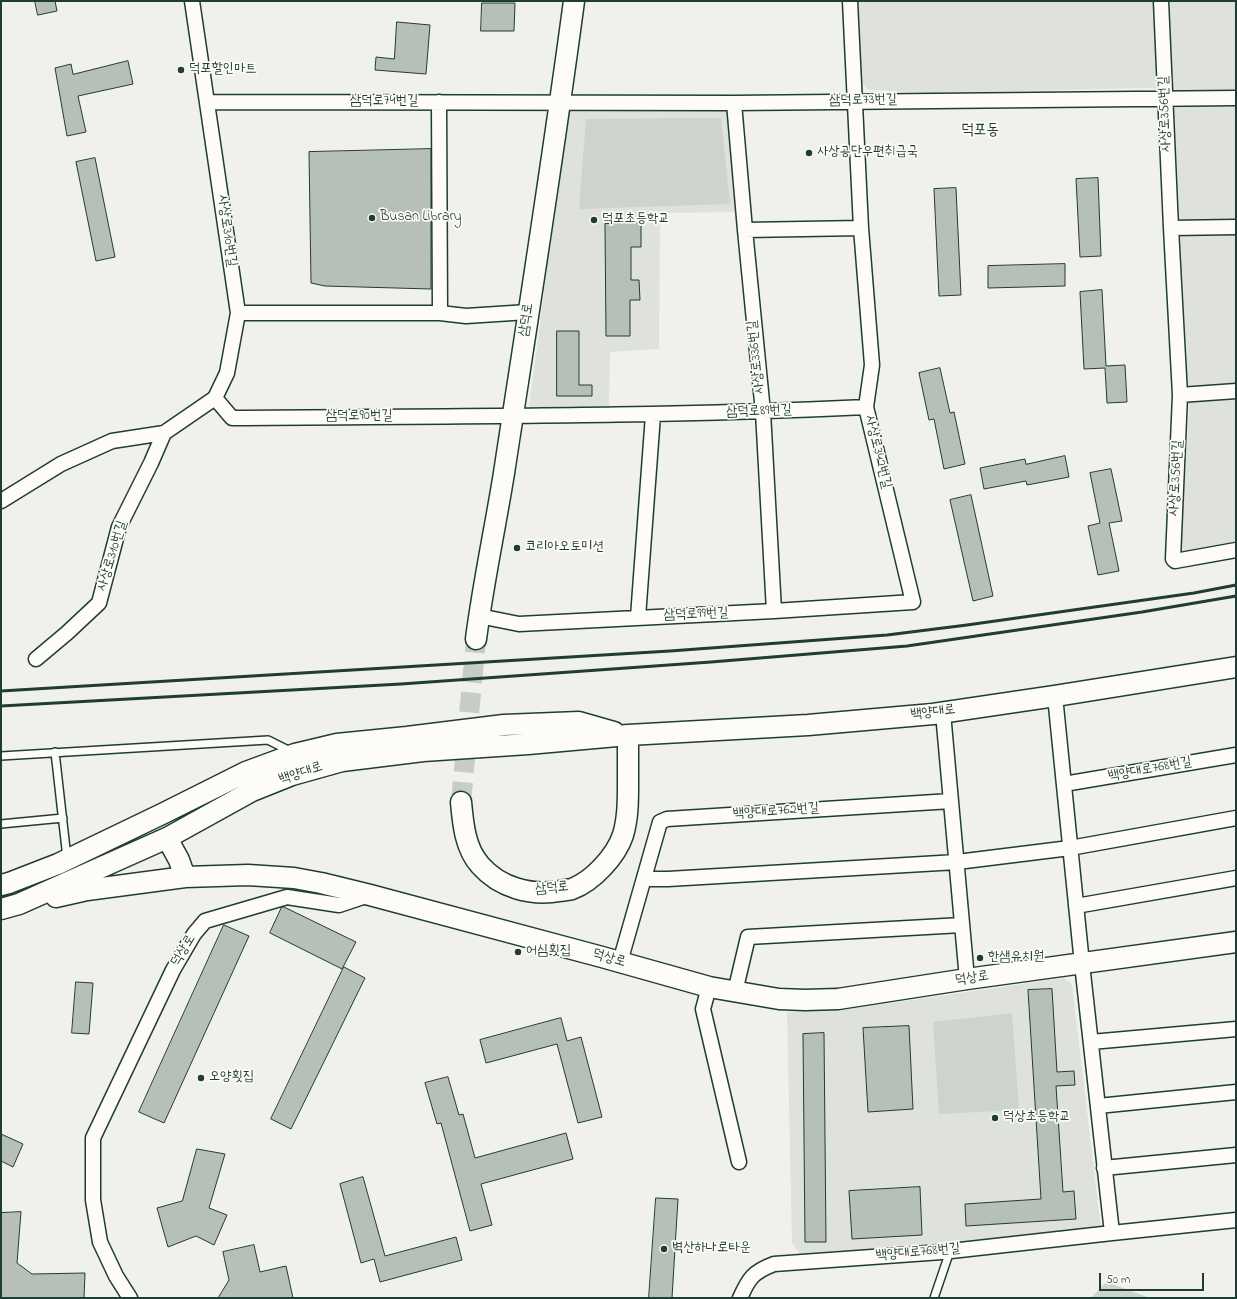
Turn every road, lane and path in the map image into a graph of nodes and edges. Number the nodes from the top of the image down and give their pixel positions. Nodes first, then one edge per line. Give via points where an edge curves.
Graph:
1 (192, 1) edge
2 (574, 1) edge
3 (850, 1) edge
4 (1161, 1) edge
5 (1165, 98) junction
6 (1236, 98) edge
7 (208, 102) junction
8 (439, 102) junction
9 (560, 102) junction
10 (855, 102) junction
11 (734, 103) junction
12 (1236, 227) edge
13 (861, 228) junction
14 (1171, 228) junction
15 (745, 230) junction
16 (528, 312) junction
17 (238, 313) junction
18 (440, 313) junction
19 (1236, 391) edge
20 (1180, 395) junction
21 (215, 398) junction
22 (866, 407) junction
23 (763, 412) junction
24 (653, 415) junction
25 (512, 416) junction
26 (164, 433) junction
27 (1, 501) edge
28 (1236, 550) edge
29 (913, 602) joint
30 (774, 611) junction
31 (479, 616) junction
32 (638, 617) junction
33 (476, 639) tunnel mouth
34 (36, 659) dead end
35 (1236, 667) edge
36 (1055, 696) junction
37 (943, 713) junction
38 (628, 735) junction
39 (55, 752) junction
40 (296, 754) junction
41 (1236, 755) edge
42 (1, 756) edge
43 (1064, 784) junction
44 (951, 801) junction
45 (461, 802) tunnel mouth
46 (63, 818) junction
47 (1236, 818) edge
48 (1, 824) edge
49 (166, 838) junction
50 (1070, 848) junction
51 (68, 859) junction
52 (957, 862) junction
53 (186, 877) junction
54 (1236, 878) edge
55 (644, 879) junction
56 (1, 885) edge
57 (370, 895) junction
58 (10, 906) edge
59 (1076, 906) junction
60 (962, 925) junction
61 (1236, 942) edge
62 (620, 962) junction
63 (1082, 964) junction
64 (967, 979) junction
65 (709, 987) junction
66 (735, 992) junction
67 (1236, 1029) edge
68 (1091, 1042) junction
69 (1236, 1092) edge
70 (1098, 1106) junction
71 (1236, 1155) edge
72 (739, 1162) dead end
73 (1104, 1168) junction
74 (1236, 1220) edge
75 (1112, 1233) junction
76 (950, 1251) junction
77 (130, 1298) edge
78 (740, 1298) edge
79 (934, 1298) edge

1 - 7 street, 사상로310번길
2 - 9 main road, 삼덕로
3 - 10 street, 사상로342번길
4 - 5 street, 사상로356번길
5 - 6 street, 삼덕로73번길
5 - 10 street, 삼덕로73번길
5 - 14 street, 사상로356번길
7 - 8 street, 삼덕로74번길
7 - 17 street, 사상로310번길
8 - 9 street, 삼덕로74번길
8 - 18 street
9 - 11 street, 삼덕로73번길
9 - 16 main road, 삼덕로
10 - 11 street, 삼덕로73번길
10 - 13 street, 사상로342번길
11 - 15 street, 사상로336번길
12 - 14 street
13 - 15 street
13 - 22 street, 사상로342번길 via 872,365
14 - 20 street, 사상로356번길
15 - 23 street, 사상로336번길
16 - 18 street via 466,316
16 - 25 main road, 삼덕로
17 - 18 street
17 - 21 street, 사상로310번길 via 227,373
19 - 20 street
20 - 28 street, 사상로356번길 via 1173,558 1175,561
21 - 25 street, 삼덕로90번길 via 232,418
21 - 26 street, 사상로310번길
22 - 23 street, 삼덕로89번길
22 - 29 street, 사상로342번길
23 - 24 street, 삼덕로89번길
23 - 30 street, 사상로336번길
24 - 25 street, 삼덕로89번길
24 - 32 street
25 - 31 main road, 삼덕로
26 - 27 street, 사상로310번길 via 112,441 61,464
26 - 34 street, 사상로310번길 via 119,527 99,603
29 - 30 street, 삼덕로99번길
30 - 32 street, 삼덕로99번길
31 - 32 street, 삼덕로99번길 via 519,624
31 - 33 main road, 삼덕로
35 - 36 main road, 백양대로
36 - 37 main road, 백양대로
36 - 43 street
37 - 38 main road, 백양대로 via 808,725
37 - 44 street
38 - 40 main road, 백양대로 via 579,722 504,725 337,744
38 - 45 main road, 삼덕로 via 628,814 623,835 616,851 605,864 590,878 572,889 535,893 496,880 471,852 464,830
38 - 49 main road, 백양대로 via 423,751 342,761 292,775 252,791
39 - 40 lane, 백양대로 via 268,740
39 - 42 lane, 백양대로
39 - 46 lane
40 - 51 main road, 백양대로 via 246,772
41 - 43 street, 백양대로768번길
43 - 50 street
44 - 52 street
44 - 55 street, 백양대로762번길 via 667,819 660,822
46 - 48 lane
46 - 51 lane
47 - 50 street
49 - 53 main road
49 - 58 main road, 백양대로
50 - 52 street
50 - 59 street
51 - 56 main road, 백양대로
52 - 55 street
52 - 60 street
53 - 57 main road, 덕상로 via 248,875 294,878
53 - 58 main road, 덕상로 via 87,890
54 - 59 street
55 - 62 street, 백양대로762번길
57 - 62 main road, 덕상로
57 - 77 street, 덕상로 via 339,905 287,897 205,921 194,934 173,970 93,1138 93,1200 100,1242
59 - 63 street
60 - 64 street
60 - 66 street via 748,937
61 - 63 main road, 덕상로
62 - 65 main road, 덕상로
63 - 64 main road, 덕상로
63 - 68 street
64 - 66 main road, 덕상로 via 831,999 779,999
65 - 66 main road, 덕상로
65 - 72 street via 703,1009
67 - 68 street
68 - 70 street
69 - 70 street
70 - 73 street
71 - 73 street
73 - 75 street
74 - 75 street, 백양대로768번길
75 - 76 street, 백양대로768번길
76 - 78 street, 백양대로768번길 via 774,1264 755,1274
76 - 79 lane

